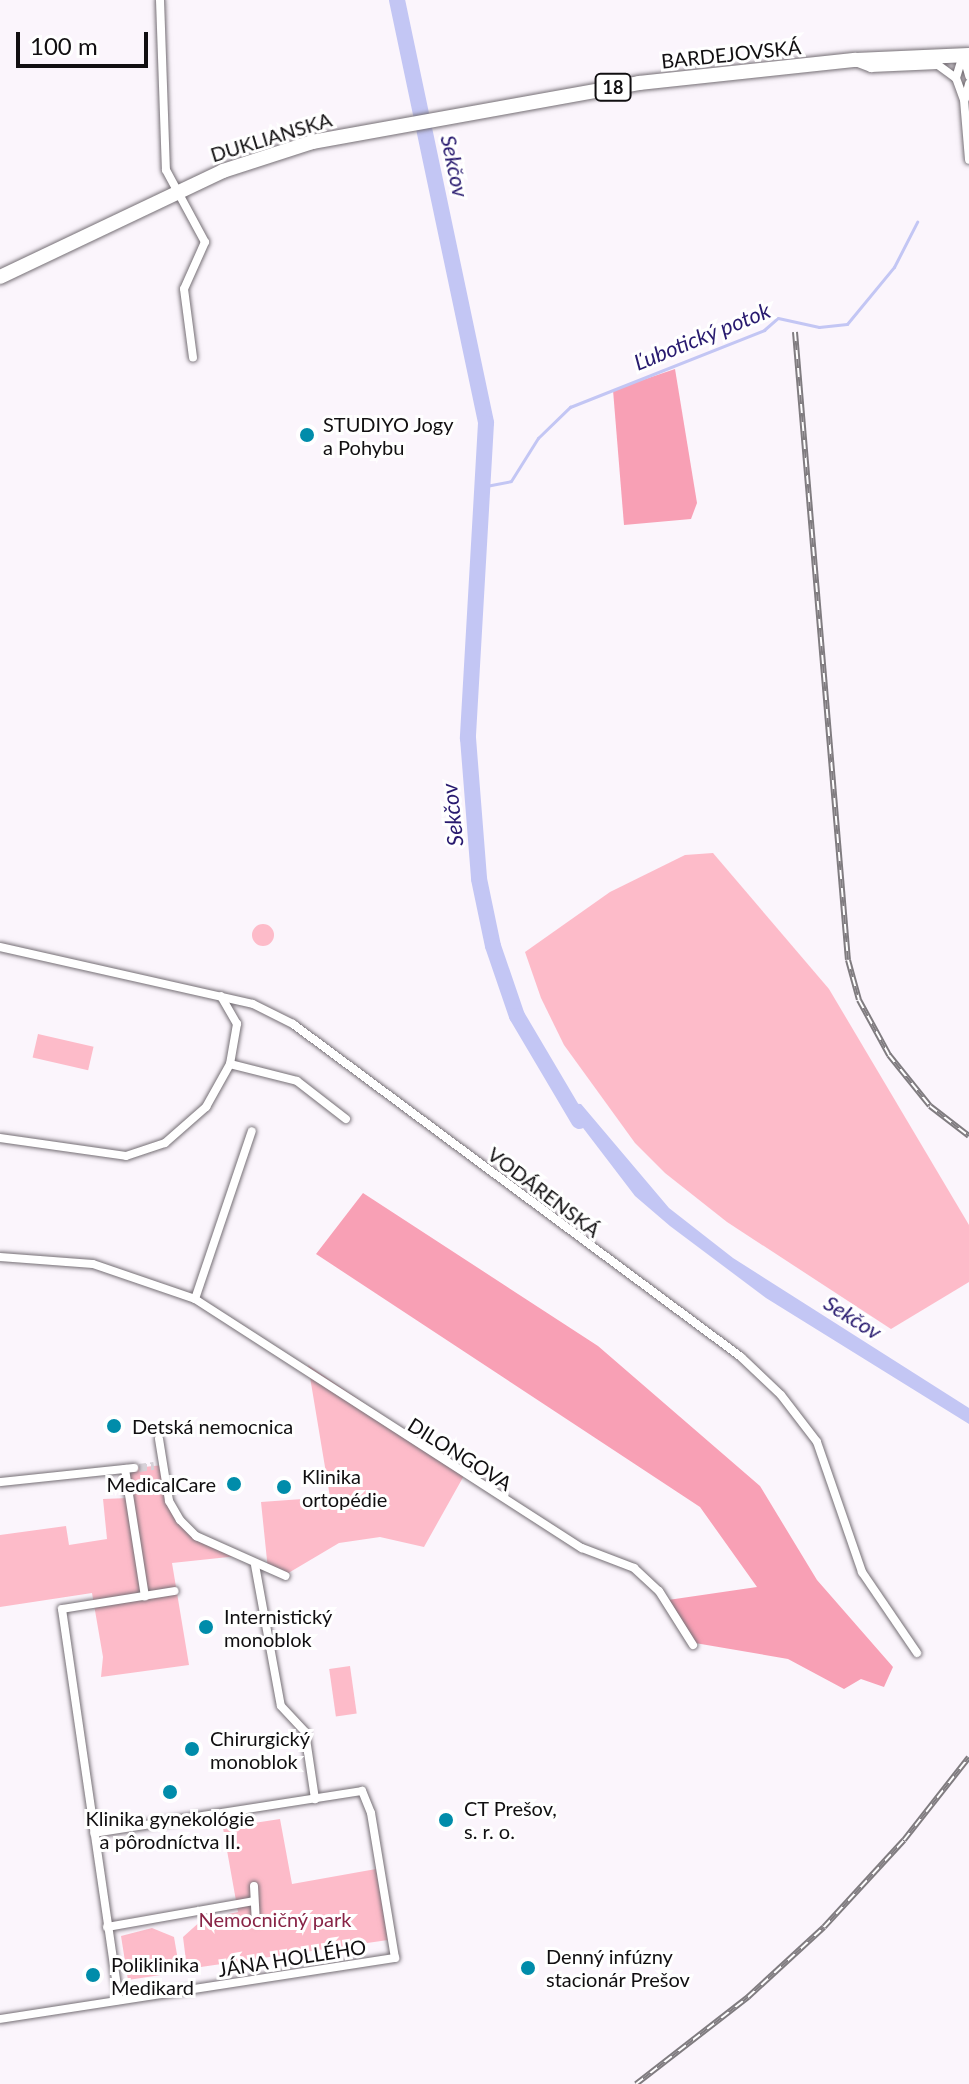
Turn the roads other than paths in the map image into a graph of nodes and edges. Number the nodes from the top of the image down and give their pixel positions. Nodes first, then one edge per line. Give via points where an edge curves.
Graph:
1 (160, 0) edge
2 (966, 55) edge
3 (850, 60) junction
4 (969, 76) edge
5 (956, 78) junction
6 (969, 84) edge
7 (964, 100) junction
8 (381, 128) joint
9 (969, 160) edge
10 (177, 193) junction
11 (0, 277) edge
12 (193, 357) dead end
13 (0, 947) edge
14 (220, 996) junction
15 (230, 1064) junction
16 (346, 1119) dead end
17 (252, 1131) dead end
18 (0, 1138) edge
19 (0, 1257) edge
20 (195, 1299) junction
21 (159, 1439) dead end
22 (0, 1482) edge
23 (255, 1565) junction
24 (286, 1576) dead end
25 (175, 1591) dead end
26 (145, 1596) junction
27 (693, 1645) dead end
28 (917, 1653) dead end
29 (315, 1799) junction
30 (94, 1833) junction
31 (254, 1886) dead end
32 (254, 1901) junction
33 (256, 1921) dead end
34 (107, 1927) junction
35 (119, 2000) junction
36 (0, 2019) edge

1 - 10 street via 166,170
2 - 3 main road, BARDEJOVSKÁ / 18
2 - 4 street
2 - 5 street
3 - 5 street via 871,68 938,65
3 - 8 main road, BARDEJOVSKÁ / 18 via 639,83
5 - 7 street
6 - 7 street
7 - 9 street
8 - 10 main road, DUKLIANSKA / 18 via 262,156
10 - 11 main road, DUKLIANSKA / 18
10 - 12 street via 205,242 184,289
13 - 14 street, VODÁRENSKÁ
14 - 15 street via 237,1024
14 - 28 street, VODÁRENSKÁ via 253,1004 293,1024 741,1357 781,1395 817,1442 862,1572
15 - 16 street via 297,1081
15 - 18 street via 192,1122 148,1151 90,1154
17 - 20 street
19 - 20 street, DILONGOVA via 93,1264
20 - 27 street, DILONGOVA via 556,1532 646,1576
21 - 23 street via 158,1465 180,1520 196,1536
22 - 26 street via 130,1469
23 - 24 street
23 - 29 street via 281,1706 305,1732
25 - 26 street
26 - 30 street via 62,1609
29 - 30 street, JÁNA HOLLÉHO
29 - 35 street, JÁNA HOLLÉHO via 362,1791 371,1813 395,1958
30 - 34 street
31 - 32 street
32 - 33 street
32 - 34 street
34 - 35 street
35 - 36 street, JÁNA HOLLÉHO

